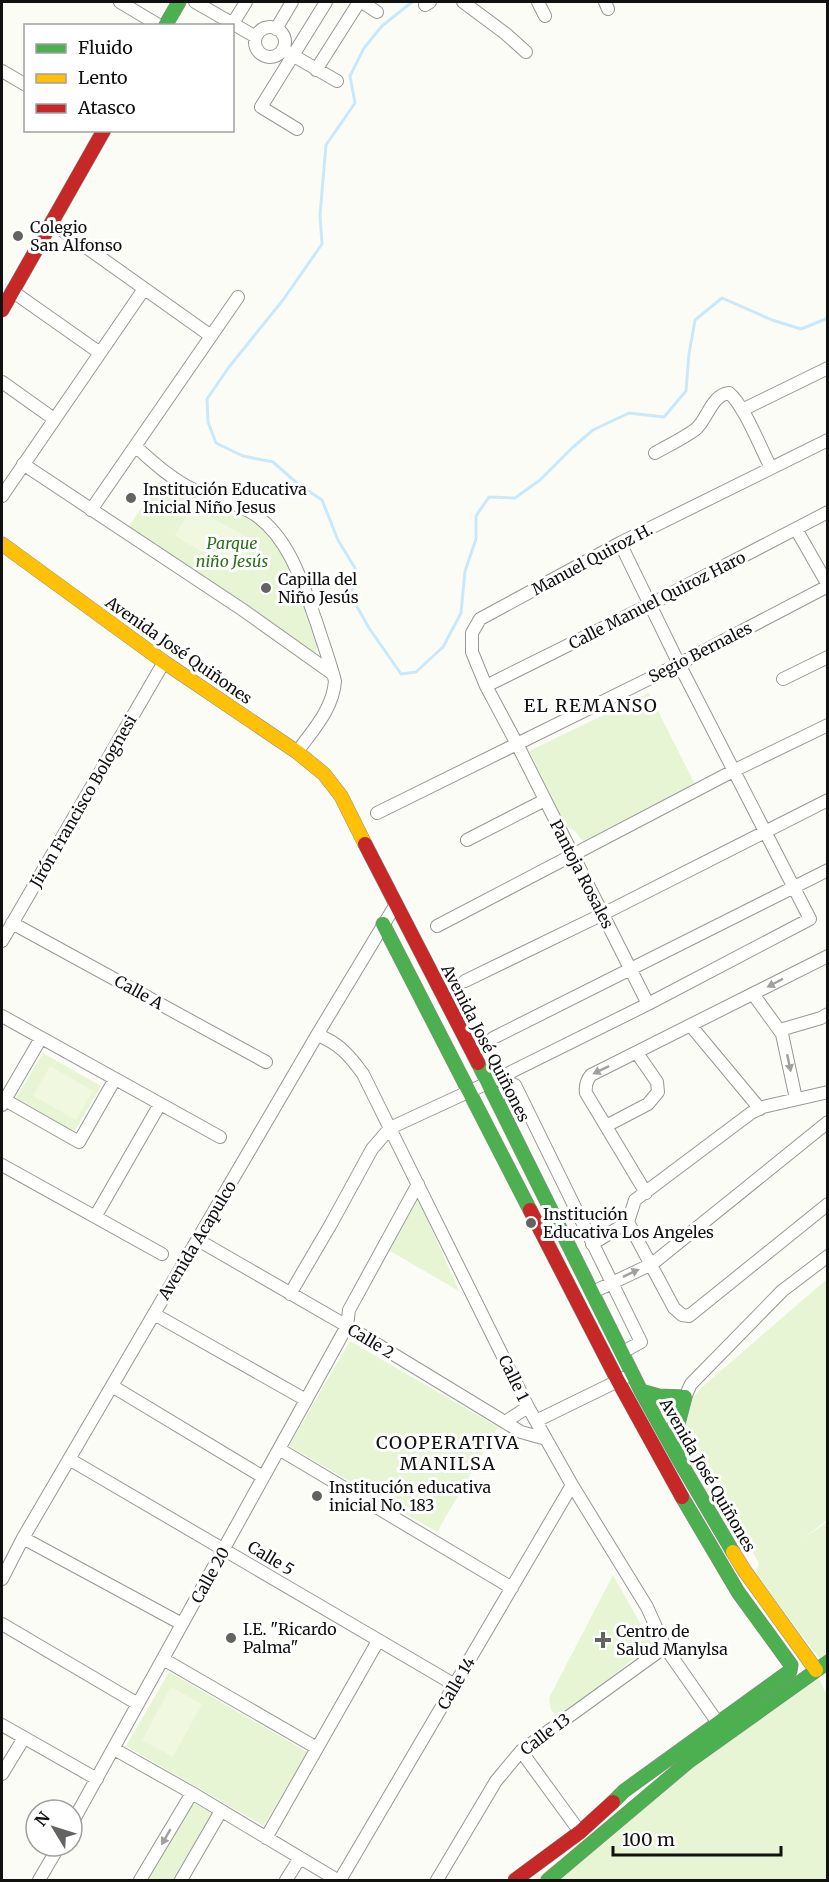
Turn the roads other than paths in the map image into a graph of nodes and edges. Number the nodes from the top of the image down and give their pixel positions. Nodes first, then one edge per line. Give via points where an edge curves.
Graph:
1 (120, 2) edge
2 (178, 2) edge
3 (195, 2) edge
4 (246, 2) edge
5 (292, 2) edge
6 (326, 2) edge
7 (360, 2) edge
8 (463, 2) edge
9 (538, 2) edge
10 (377, 12) dead end
11 (545, 16) dead end
12 (233, 23) junction
13 (157, 24) edge
14 (166, 24) edge
15 (276, 29) junction
16 (256, 37) junction
17 (288, 52) junction
18 (526, 52) dead end
19 (316, 70) junction
20 (2, 71) edge
21 (337, 81) dead end
22 (24, 84) edge
23 (297, 129) dead end
24 (102, 132) edge
25 (52, 223) junction
26 (144, 289) junction
27 (12, 291) junction
28 (238, 297) dead end
29 (2, 310) edge
30 (211, 336) junction
31 (100, 353) junction
32 (828, 368) edge
33 (2, 382) edge
34 (742, 410) junction
35 (54, 419) junction
36 (828, 440) edge
37 (135, 446) junction
38 (655, 453) dead end
39 (23, 464) junction
40 (771, 468) junction
41 (2, 496) edge
42 (91, 510) junction
43 (828, 512) edge
44 (796, 529) junction
45 (620, 543) junction
46 (2, 544) edge
47 (828, 585) edge
48 (649, 605) junction
49 (828, 657) edge
50 (164, 662) junction
51 (679, 664) junction
52 (333, 674) junction
53 (783, 679) dead end
54 (486, 686) junction
55 (828, 724) edge
56 (517, 744) junction
57 (297, 752) junction
58 (735, 770) junction
59 (545, 800) junction
60 (828, 800) edge
61 (377, 813) dead end
62 (766, 831) junction
63 (467, 840) dead end
64 (573, 855) junction
65 (828, 870) edge
66 (793, 887) junction
67 (396, 904) junction
68 (603, 914) junction
69 (12, 922) junction
70 (384, 924) junction
71 (437, 926) dead end
72 (2, 941) edge
73 (828, 956) edge
74 (630, 968) junction
75 (465, 981) dead end
76 (753, 994) junction
77 (648, 1004) junction
78 (828, 1014) edge
79 (2, 1016) edge
80 (691, 1026) junction
81 (780, 1030) junction
82 (317, 1035) junction
83 (41, 1038) junction
84 (493, 1038) dead end
85 (637, 1053) junction
86 (266, 1062) dead end
87 (115, 1079) junction
88 (488, 1083) junction
89 (468, 1092) junction
90 (828, 1092) edge
91 (495, 1097) junction
92 (796, 1099) junction
93 (3, 1103) edge
94 (160, 1104) junction
95 (760, 1108) junction
96 (828, 1122) edge
97 (606, 1126) junction
98 (390, 1128) junction
99 (220, 1137) dead end
100 (2, 1165) edge
101 (418, 1184) junction
102 (646, 1193) junction
103 (828, 1204) edge
104 (95, 1217) junction
105 (628, 1222) junction
106 (585, 1228) junction
107 (565, 1236) junction
108 (198, 1240) junction
109 (592, 1244) junction
110 (162, 1254) dead end
111 (828, 1256) edge
112 (652, 1264) junction
113 (611, 1283) junction
114 (593, 1292) junction
115 (290, 1294) junction
116 (154, 1314) junction
117 (347, 1326) junction
118 (623, 1352) junction
119 (634, 1373) junction
120 (618, 1381) junction
121 (112, 1386) junction
122 (641, 1391) junction
123 (685, 1397) junction
124 (306, 1400) junction
125 (528, 1407) junction
126 (536, 1421) junction
127 (505, 1422) junction
128 (659, 1422) junction
129 (546, 1439) junction
130 (279, 1449) junction
131 (69, 1459) junction
132 (679, 1460) junction
133 (263, 1477) junction
134 (572, 1485) junction
135 (23, 1538) junction
136 (224, 1549) junction
137 (2, 1579) edge
138 (512, 1588) junction
139 (2, 1624) edge
140 (182, 1624) junction
141 (378, 1641) junction
142 (665, 1647) junction
143 (163, 1659) junction
144 (822, 1666) edge
145 (455, 1686) junction
146 (138, 1704) junction
147 (718, 1723) junction
148 (2, 1725) edge
149 (24, 1738) junction
150 (317, 1748) junction
151 (114, 1749) junction
152 (521, 1751) junction
153 (2, 1774) edge
154 (97, 1779) junction
155 (192, 1793) junction
156 (84, 1802) edge
157 (221, 1811) junction
158 (580, 1832) junction
159 (266, 1838) junction
160 (52, 1858) edge
161 (300, 1858) junction
162 (39, 1881) edge
163 (140, 1881) edge
164 (181, 1881) edge
165 (286, 1881) edge
166 (339, 1881) edge
167 (437, 1881) edge
168 (514, 1881) edge
169 (548, 1881) edge

1 - 13 street
2 - 14 street
3 - 12 street
4 - 12 street
5 - 15 street
6 - 17 street
7 - 10 street
7 - 19 street
8 - 18 street
9 - 11 street
12 - 16 street
15 - 16 street via 267,28
15 - 17 street via 283,35
16 - 17 street via 255,47 261,55 271,58
17 - 19 street
17 - 23 street via 261,107
19 - 21 street
20 - 22 street
24 - 25 street
25 - 26 street
25 - 27 street
26 - 30 street
26 - 31 street
27 - 29 street
27 - 31 street
28 - 30 street
30 - 37 street
31 - 35 street
32 - 34 street
33 - 35 street
34 - 38 street via 734,397 724,393 697,428
34 - 40 street
35 - 39 street
36 - 40 street, Manuel Quiroz H.
37 - 42 street
37 - 52 street via 181,483 239,506 266,523 301,578
39 - 41 street
39 - 42 street
40 - 45 street, Manuel Quiroz H.
42 - 52 street
43 - 44 street, Calle Manuel Quiroz Haro
44 - 47 street
44 - 48 street, Calle Manuel Quiroz Haro
45 - 48 street
45 - 54 street, Manuel Quiroz H. via 480,619 472,633 472,652
46 - 50 street, Avenida José Quiñones
47 - 51 street, Segio Bernales
48 - 51 street
48 - 54 street, Calle Manuel Quiroz Haro
49 - 53 street
50 - 57 street, Avenida José Quiñones
50 - 69 street, Jirón Francisco Bolognesi
51 - 56 street, Segio Bernales
51 - 58 street
52 - 57 street via 331,704
54 - 56 street, Manuel Quiroz H.
55 - 58 street
56 - 59 street, Pantoja Rosales
56 - 61 street, Segio Bernales
57 - 67 street, Avenida José Quiñones via 324,774 342,796
58 - 62 street
58 - 64 street
59 - 63 street
59 - 64 street, Pantoja Rosales
60 - 62 street
62 - 66 street
62 - 68 street
64 - 68 street, Pantoja Rosales
64 - 71 street
65 - 66 street
66 - 74 street
66 - 77 street via 810,919
67 - 70 street, Avenida Acapulco
67 - 88 street, Avenida José Quiñones
68 - 74 street, Pantoja Rosales
68 - 75 street
69 - 72 street, Jirón Francisco Bolognesi
69 - 86 street, Calle A
70 - 82 street, Avenida Acapulco
70 - 89 street
73 -> 76 street
74 - 77 street, Pantoja Rosales
74 - 84 street
76 - 80 street
76 - 81 street
77 - 88 street
78 - 81 street
79 - 83 street
80 - 85 street
80 - 95 street
81 -> 92 street
82 - 98 street, Calle 1 via 331,1040 355,1061
82 - 108 street, Avenida Acapulco
83 - 87 street
83 - 93 street
85 - 97 street via 657,1082 658,1092 648,1104
85 -> 97 street via 588,1079 586,1093
87 - 93 street via 79,1142
87 - 94 street
88 - 89 street
88 - 91 street, Avenida José Quiñones
89 - 98 street
89 - 120 street
90 - 92 street
91 - 106 street via 514,1085
91 - 107 street, Avenida José Quiñones
92 - 95 street
94 - 99 street
94 - 104 street
95 - 102 street
96 - 112 street
97 - 102 street
98 - 101 street, Calle 1
98 - 115 street via 372,1149
100 - 104 street
101 - 117 street, Calle 20 via 349,1310
101 - 125 street, Calle 1
102 - 105 street via 635,1200
103 - 112 street via 689,1316 674,1308
104 - 110 street
105 - 109 street
105 - 112 street
106 - 107 street
106 - 109 street
107 - 114 street, Avenida José Quiñones
108 - 115 street, Calle 2
108 - 116 street, Avenida Acapulco
109 - 113 street
111 - 123 street via 782,1291 742,1331 731,1355
113 -> 112 street
113 - 114 street
113 - 118 street via 641,1342
114 - 118 street, Avenida José Quiñones
115 - 117 street, Calle 2
116 - 121 street, Avenida Acapulco
116 - 124 street
117 - 124 street, Calle 20
117 - 127 street, Calle 2
118 - 119 street, Avenida José Quiñones
119 - 120 street
119 - 122 street, Avenida José Quiñones
120 - 126 street
120 - 147 street via 729,1579 791,1665 785,1676
121 - 131 street, Avenida Acapulco
121 - 133 street
122 - 123 street
122 - 128 street, Avenida José Quiñones
123 - 128 street
123 - 132 street via 677,1423
124 - 130 street, Calle 20
125 - 126 street, Calle 1
125 - 127 street
126 - 129 street, Calle 1
127 - 129 street, Calle 2 via 521,1432
128 - 132 street, Avenida José Quiñones
129 - 134 street, Calle 1
130 - 133 street, Calle 20
130 - 138 street
131 - 135 street, Avenida Acapulco
131 - 136 street, Calle 5
132 - 144 street, Avenida José Quiñones via 744,1570
133 - 136 street, Calle 20
134 - 138 street, Calle 14
134 - 142 street, Calle 1 via 647,1607
135 - 137 street, Avenida Acapulco
135 - 140 street
136 - 140 street, Calle 20
136 - 141 street, Calle 5
138 - 145 street, Calle 14
139 - 146 street
140 - 143 street, Calle 20
141 - 145 street, Calle 5
141 - 150 street
142 - 147 street, Calle 1
142 - 152 street, Calle 13
143 - 146 street, Calle 20
143 - 150 street
144 - 169 street via 688,1762
145 - 166 street, Calle 14
146 - 151 street, Calle 20
147 - 158 street via 624,1791
148 - 149 street
149 - 153 street
149 - 154 street
150 - 159 street
151 - 154 street, Calle 20
151 - 155 street
152 - 158 street
152 - 167 street, Calle 13 via 496,1781
154 - 156 street, Calle 20
155 - 157 street
155 -> 163 street
157 - 159 street
157 - 164 street
158 - 168 street
159 - 161 street
160 - 162 street
161 - 165 street
161 - 166 street

